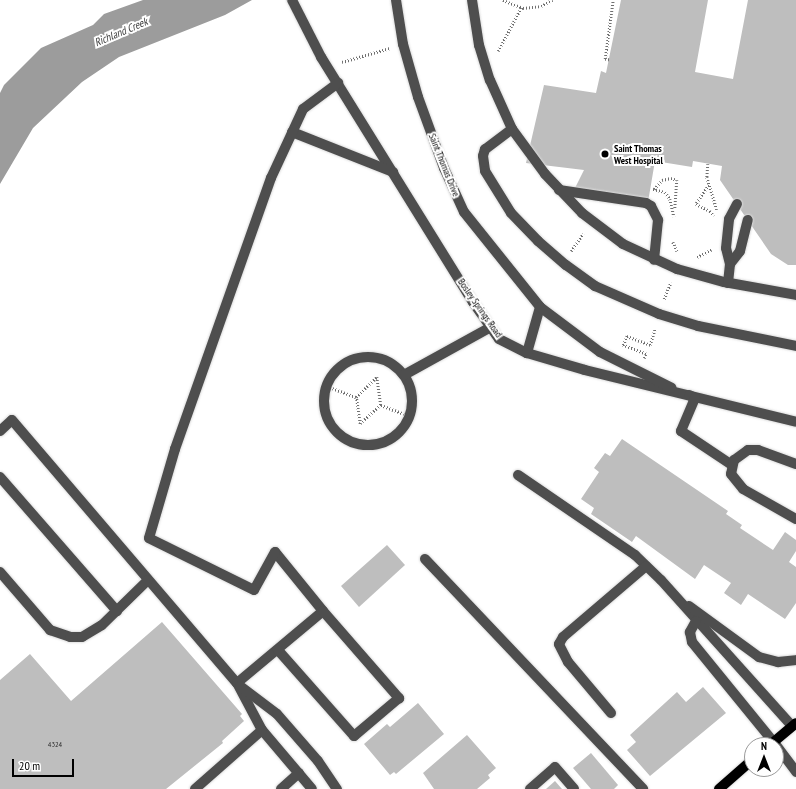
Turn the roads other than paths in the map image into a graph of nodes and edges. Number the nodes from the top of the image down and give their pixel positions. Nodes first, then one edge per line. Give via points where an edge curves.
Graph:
1 (292, 0) edge
2 (396, 0) edge
3 (472, 0) edge
4 (338, 83) junction
5 (512, 129) junction
6 (292, 132) junction
7 (393, 172) junction
8 (560, 190) junction
9 (737, 204) dead end
10 (748, 220) dead end
11 (654, 260) junction
12 (730, 264) junction
13 (728, 283) junction
14 (796, 295) edge
15 (540, 307) junction
16 (491, 327) junction
17 (796, 346) edge
18 (527, 353) junction
19 (404, 375) junction
20 (694, 398) junction
21 (796, 422) edge
22 (0, 431) edge
23 (796, 464) edge
24 (732, 465) junction
25 (518, 475) dead end
26 (0, 477) edge
27 (796, 519) edge
28 (425, 559) dead end
29 (646, 566) junction
30 (0, 572) edge
31 (148, 580) junction
32 (676, 597) junction
33 (117, 611) junction
34 (323, 611) junction
35 (696, 621) junction
36 (278, 650) junction
37 (796, 660) edge
38 (237, 683) junction
39 (611, 713) dead end
40 (794, 725) edge
41 (262, 730) junction
42 (768, 737) edge
43 (781, 737) edge
44 (784, 757) edge
45 (744, 767) edge
46 (796, 772) edge
47 (299, 773) junction
48 (195, 789) edge
49 (281, 789) edge
50 (312, 789) edge
51 (337, 789) edge
52 (530, 789) edge
53 (574, 789) edge
54 (643, 789) edge
55 (719, 789) edge

1 - 4 street, Bosley Springs Road
2 - 15 street, Saint Thomas Drive via 404,44 418,96 444,168 464,212
3 - 5 street via 479,45 487,71
4 - 6 street via 303,109
4 - 7 street, Bosley Springs Road
5 - 8 street
5 - 17 street via 485,149 485,171 511,213 566,265 595,286 659,314 698,326
6 - 7 street
6 - 34 street via 271,178 174,449 149,538 254,590 275,552
7 - 16 street, Bosley Springs Road
8 - 11 street via 582,213 623,244
8 - 11 street via 646,203 651,206 658,220
9 - 12 street via 730,219 726,248
10 - 12 street via 740,251
11 - 13 street
12 - 13 street
13 - 14 street
15 - 18 street
15 - 20 street, Saint Thomas Drive via 600,352
16 - 18 street, Bosley Springs Road via 499,339
16 - 19 street
18 - 20 street, Bosley Springs Road
19 - 19 street via 412,398 409,416 401,429 385,441 369,445 350,440 338,432 328,419 325,402 327,386 340,367 363,357 384,360
20 - 21 street, Bosley Springs Road
20 - 24 street via 681,431
22 - 31 street via 12,420
23 - 24 street via 758,450 739,454
24 - 27 street via 731,474 737,484
25 - 29 street via 635,555
26 - 33 street
28 - 54 street
29 - 32 street
29 - 39 street via 571,630 559,644 568,662
30 - 33 street via 50,630 70,637 82,637 102,625
31 - 33 street
31 - 38 street
32 - 35 street
32 - 37 street via 759,657 778,662
34 - 36 street
34 - 36 street via 399,698 354,736
35 - 40 street
35 - 42 street via 690,632 692,642
36 - 38 street
38 - 41 street
38 - 51 street via 277,714 318,761
40 - 43 main road
41 - 47 street
41 - 48 street
44 - 46 street
45 - 55 main road
47 - 49 street
47 - 50 street
52 - 53 street via 555,767

